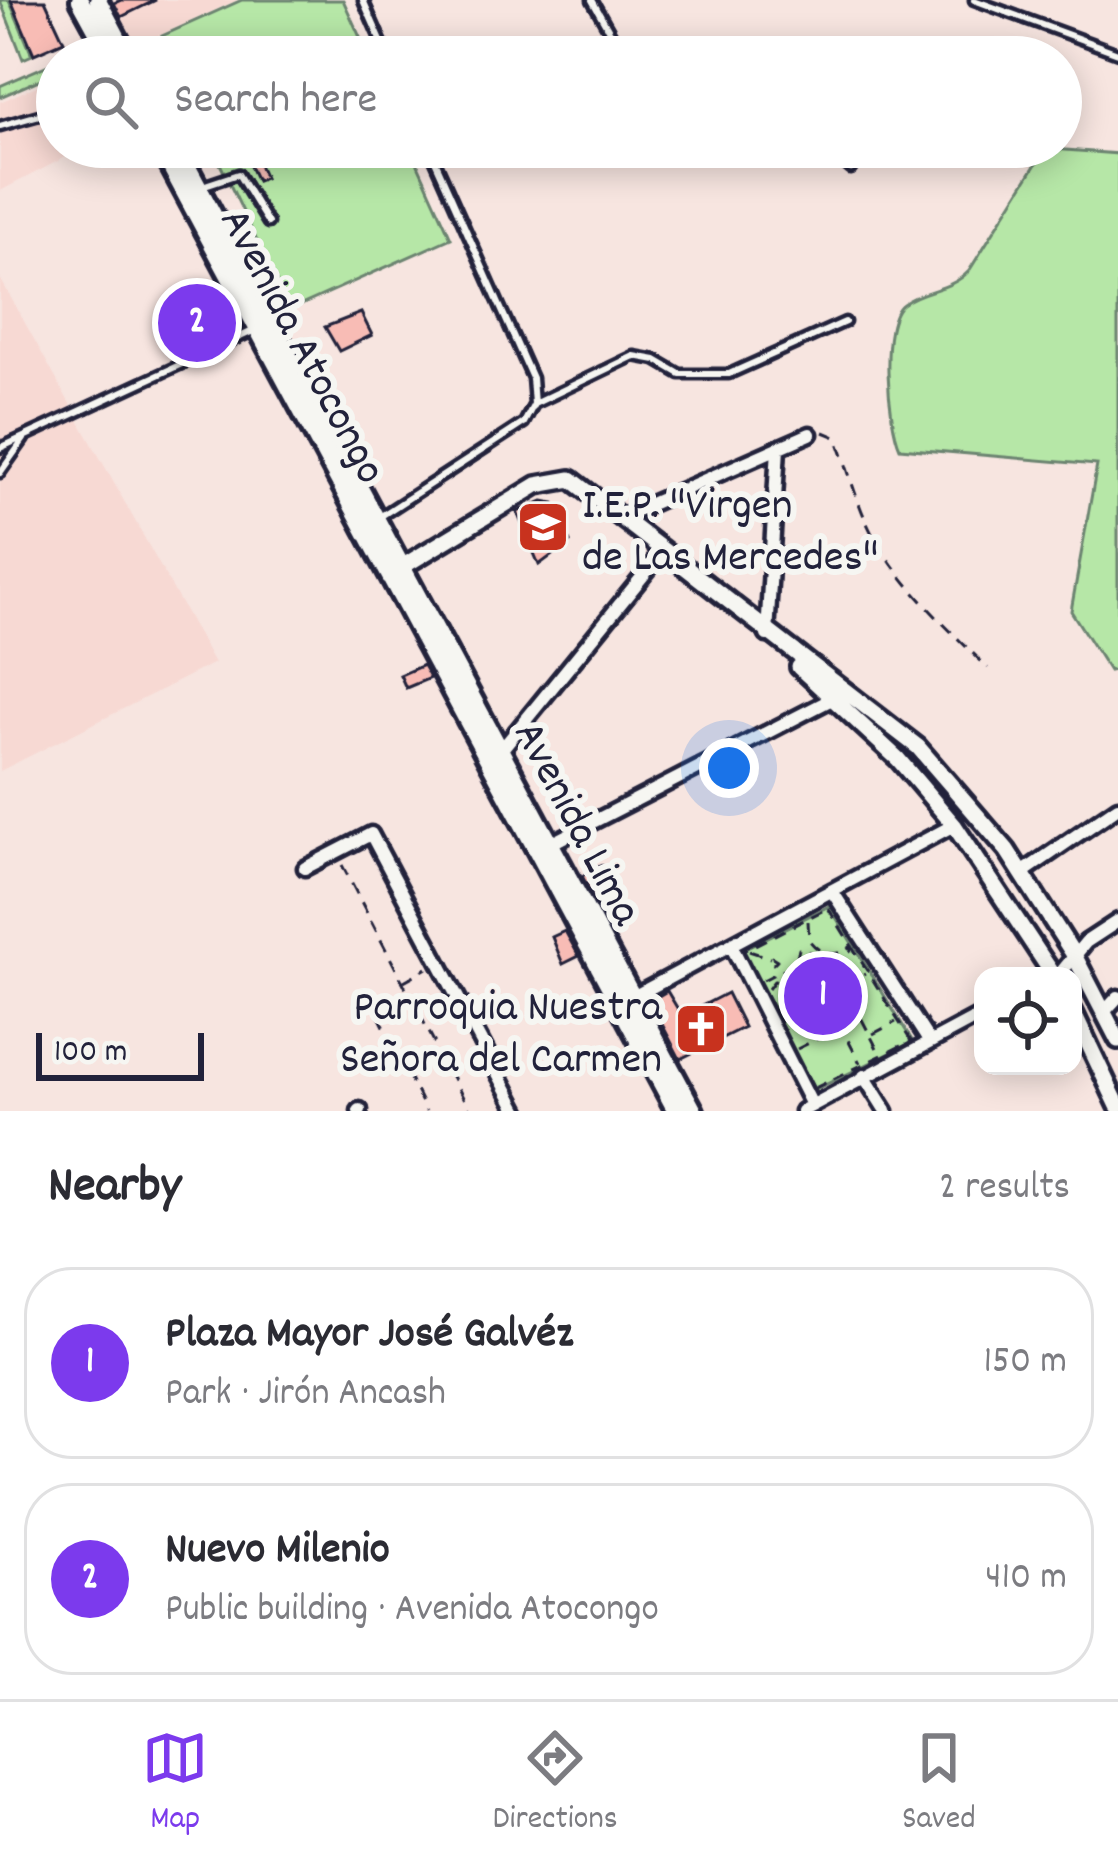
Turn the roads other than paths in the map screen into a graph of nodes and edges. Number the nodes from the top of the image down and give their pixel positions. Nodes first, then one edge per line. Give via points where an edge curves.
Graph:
1 (80, 0) edge
2 (98, 0) edge
3 (363, 0) edge
4 (592, 0) edge
5 (974, 0) edge
6 (106, 30) junction
7 (107, 36) edge
8 (111, 36) edge
9 (379, 36) edge
10 (612, 36) edge
11 (1072, 36) edge
12 (1082, 40) edge
13 (1118, 53) edge
14 (36, 116) edge
15 (0, 126) edge
16 (175, 168) edge
17 (184, 168) edge
18 (439, 168) edge
19 (192, 191) junction
20 (268, 223) dead end
21 (248, 295) junction
22 (844, 322) dead end
23 (265, 326) junction
24 (220, 346) junction
25 (535, 404) junction
26 (810, 434) road end
27 (26, 436) junction
28 (0, 448) edge
29 (778, 448) junction
30 (0, 473) edge
31 (621, 517) junction
32 (368, 519) junction
33 (664, 550) junction
34 (396, 570) junction
35 (767, 635) junction
36 (832, 699) junction
37 (502, 749) junction
38 (1118, 807) edge
39 (954, 825) junction
40 (551, 843) junction
41 (305, 868) dead end
42 (1022, 873) junction
43 (832, 891) junction
44 (1118, 921) edge
45 (736, 948) junction
46 (1074, 955) junction
47 (1050, 967) edge
48 (1064, 967) edge
49 (633, 997) junction
50 (1118, 997) edge
51 (1105, 1012) junction
52 (974, 1018) edge
53 (1082, 1030) edge
54 (1118, 1040) edge
55 (929, 1041) junction
56 (861, 1070) junction
57 (1118, 1106) edge
58 (807, 1108) edge
59 (518, 1111) edge
60 (676, 1111) edge
61 (694, 1111) edge
62 (886, 1111) edge

1 - 6 main road
2 - 6 main road
3 - 9 lane
4 - 10 lane
5 - 11 lane
6 - 7 main road
6 - 8 main road
12 - 13 lane
14 - 15 lane
16 - 19 main road, Avenida Atocongo
17 - 19 main road, Avenida Atocongo
18 - 25 lane via 524,356
19 - 20 lane via 238,174
19 - 21 main road, Avenida Atocongo
21 - 23 main road, Avenida Atocongo
21 - 24 lane via 206,315
22 - 25 lane via 729,374 680,374 634,356
23 - 24 lane
23 - 32 main road, Avenida Atocongo
24 - 27 lane
25 - 32 lane via 524,423
26 - 29 street
27 - 28 lane
27 - 30 lane
29 - 31 street
29 - 35 street
31 - 33 street
31 - 34 street via 571,479 553,478
32 - 34 main road, Avenida Atocongo
33 - 35 street
33 - 37 street
34 - 37 main road, Avenida Lima
34 - 60 main road, Avenida Lima
35 - 36 street
35 - 42 street via 918,747
36 - 39 street
36 - 40 street
37 - 40 main road, Avenida Lima
38 - 42 street
39 - 43 street
39 - 47 street
40 - 49 main road, Avenida Lima
41 - 59 street via 371,834
42 - 46 street
43 - 45 street
43 - 55 street
44 - 46 street
45 - 49 street
45 - 58 street
46 - 48 street
46 - 51 street
49 - 61 main road, Avenida Lima
50 - 51 street
51 - 54 street
52 - 55 street
53 - 57 street
55 - 56 street
56 - 58 street
56 - 62 street

